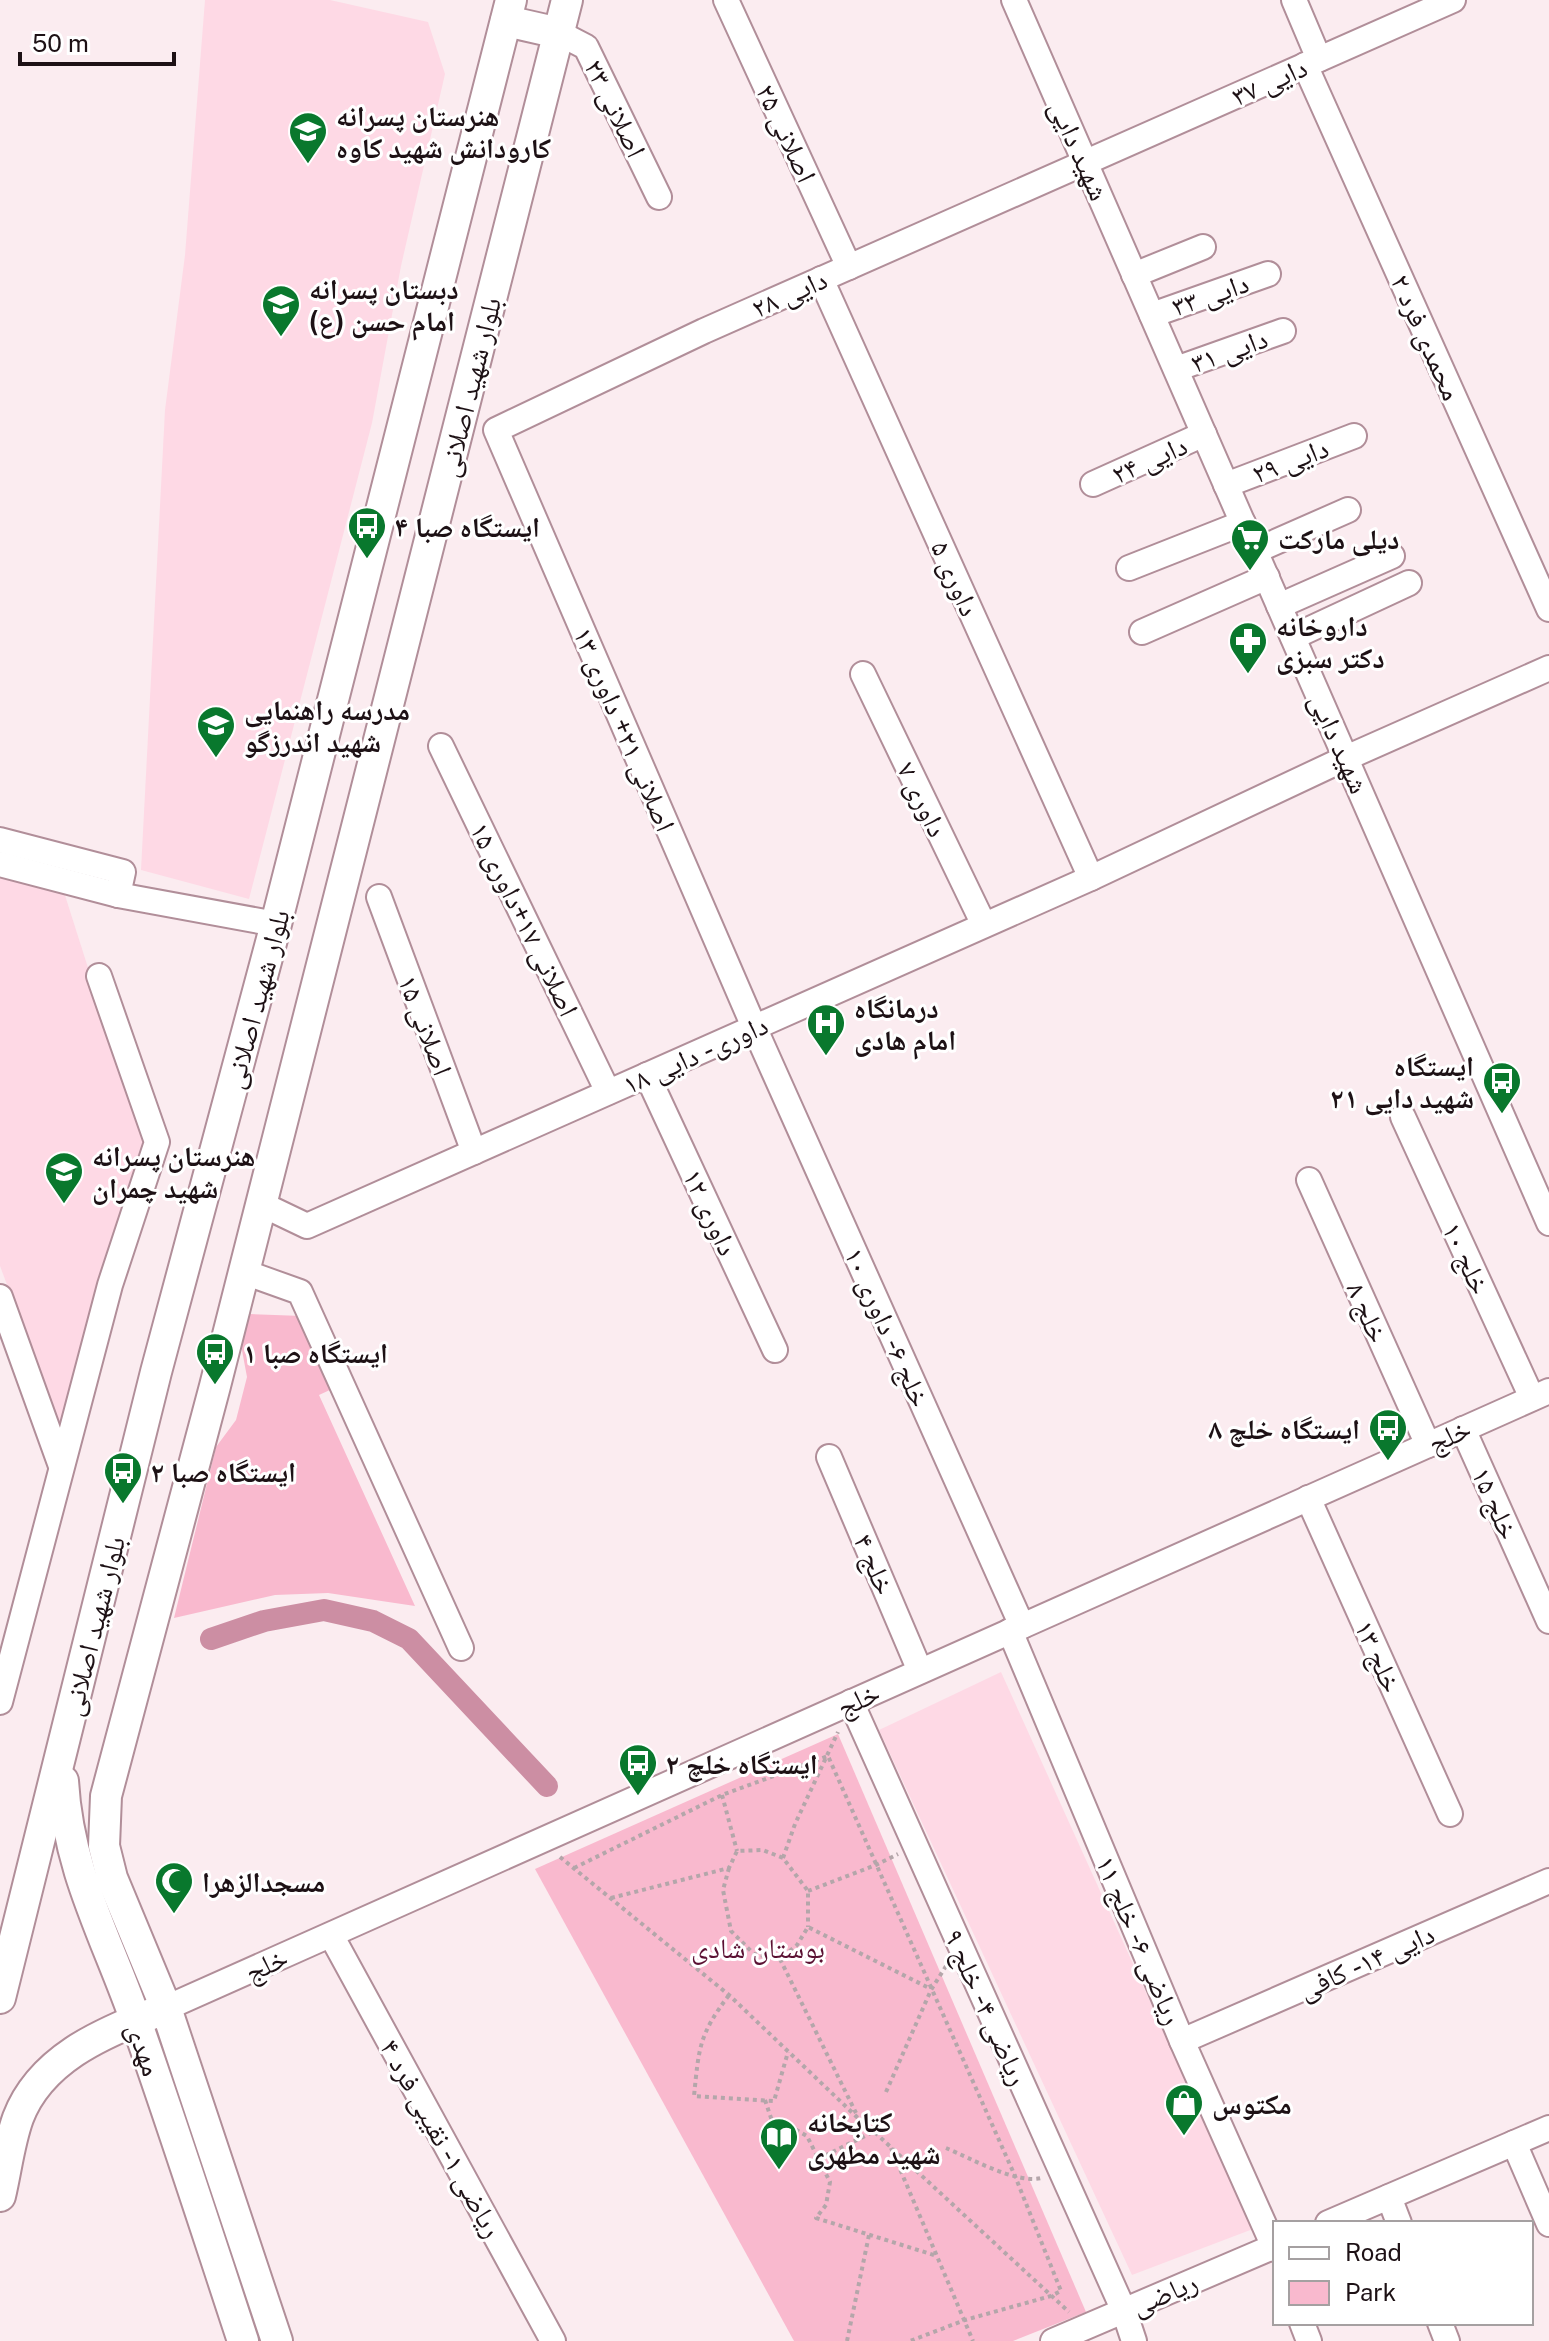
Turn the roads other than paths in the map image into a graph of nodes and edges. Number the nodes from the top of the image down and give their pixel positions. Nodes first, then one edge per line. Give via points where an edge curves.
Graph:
1 (567, 0) edge
2 (726, 0) edge
3 (1014, 0) edge
4 (1294, 0) edge
5 (1453, 0) edge
6 (509, 11) edge
7 (559, 33) junction
8 (1312, 62) junction
9 (1085, 162) junction
10 (659, 197) dead end
11 (1203, 247) dead end
12 (849, 267) junction
13 (1268, 274) dead end
14 (1134, 275) junction
15 (821, 279) junction
16 (1152, 315) junction
17 (1283, 331) dead end
18 (1176, 369) junction
19 (496, 430) joint
20 (1204, 434) junction
21 (1354, 436) dead end
22 (1093, 484) dead end
23 (1226, 485) junction
24 (1348, 510) dead end
25 (1243, 523) junction
26 (1255, 551) junction
27 (1392, 556) dead end
28 (1129, 568) dead end
29 (1267, 577) junction
30 (1409, 583) dead end
31 (1279, 606) junction
32 (1549, 609) edge
33 (1142, 632) dead end
34 (1293, 637) junction
35 (1549, 668) edge
36 (863, 674) dead end
37 (441, 746) dead end
38 (1346, 758) junction
39 (0, 840) edge
40 (0, 864) edge
41 (1091, 878) junction
42 (118, 895) junction
43 (379, 897) dead end
44 (276, 924) junction
45 (984, 925) junction
46 (99, 976) dead end
47 (754, 1027) junction
48 (647, 1075) junction
49 (608, 1092) junction
50 (1403, 1117) dead end
51 (474, 1152) junction
52 (1309, 1180) dead end
53 (261, 1204) junction
54 (1549, 1223) edge
55 (244, 1272) junction
56 (0, 1297) edge
57 (775, 1350) dead end
58 (1540, 1394) edge
59 (1463, 1429) junction
60 (1428, 1445) junction
61 (829, 1457) dead end
62 (61, 1466) junction
63 (1308, 1498) junction
64 (1549, 1621) edge
65 (1016, 1628) junction
66 (461, 1648) dead end
67 (920, 1671) junction
68 (0, 1702) edge
69 (851, 1702) junction
70 (61, 1754) junction
71 (106, 1796) joint
72 (1450, 1814) dead end
73 (1549, 1881) edge
74 (331, 1935) junction
75 (0, 1998) edge
76 (166, 2008) junction
77 (136, 2020) junction
78 (1182, 2041) junction
79 (1549, 2128) edge
80 (1514, 2143) junction
81 (0, 2196) edge
82 (1389, 2197) junction
83 (1333, 2221) edge
84 (1398, 2221) edge
85 (1549, 2224) edge
86 (1273, 2243) edge
87 (1273, 2248) edge
88 (1124, 2311) junction
89 (243, 2341) edge
90 (277, 2341) edge
91 (553, 2341) edge
92 (1053, 2341) edge
93 (1134, 2341) edge

1 - 7 main road, بلوار شهید اصلانی
2 - 12 street, اصلانی ۲۵
3 - 9 street, شهید دایی
4 - 8 street, محمدی فرد ۲
5 - 8 street, دایی ۳۷
6 - 7 main road
6 - 44 main road, بلوار شهید اصلانی
7 - 10 street, اصلانی ۲۳ via 586,47
7 - 53 main road, بلوار شهید اصلانی
8 - 9 street, دایی ۳۷
8 - 32 street, محمدی فرد ۲
9 - 12 street, دایی ۲۸
9 - 14 street, شهید دایی
11 - 14 street
12 - 15 street, دایی ۲۸
13 - 16 street, دایی ۳۳
14 - 16 street, شهید دایی
15 - 19 street, دایی ۲۸
15 - 41 street, داوری ۵
16 - 18 street, شهید دایی
17 - 18 street, دایی ۳۱
18 - 20 street, شهید دایی
19 - 47 street, اصلانی ۲۱+ داوری ۱۳
20 - 22 street, دایی ۲۴
20 - 23 street, شهید دایی
21 - 23 street, دایی ۲۹
23 - 25 street, شهید دایی
24 - 26 street
25 - 26 street, شهید دایی
25 - 28 street
26 - 29 street, شهید دایی
27 - 31 street
29 - 31 street, شهید دایی
29 - 33 street
30 - 34 street
31 - 34 street, شهید دایی
34 - 38 street, شهید دایی
35 - 38 street, داوری - دایی ۱۸
36 - 45 street, داوری ۷
37 - 49 street, اصلانی ۱۷+داوری ۱۵
38 - 41 street, داوری - دایی ۱۸
38 - 54 street, شهید دایی
39 - 42 street via 123,872
40 - 42 street
41 - 45 street, داوری - دایی ۱۸
42 - 44 street
43 - 51 street, اصلانی ۱۵
44 - 70 main road, بلوار شهید اصلانی
45 - 47 street, داوری - دایی ۱۸
46 - 62 street via 157,1142 110,1285
47 - 48 street, داوری - دایی ۱۸
47 - 65 street, خلج ۶ - داوری ۱۰
48 - 49 street, داوری - دایی ۱۸
48 - 57 street, داوری ۱۲
49 - 51 street, داوری - دایی ۱۸
50 - 58 street, خلج ۱۰
51 - 53 street, داوری - دایی ۱۸ via 307,1226
52 - 60 street, خلج ۸
53 - 55 main road, بلوار شهید اصلانی
55 - 66 street via 300,1292
55 - 71 main road, بلوار شهید اصلانی
56 - 62 street
58 - 59 street, خلج
59 - 60 street, خلج
59 - 64 street, خلج ۱۵
60 - 63 street, خلج
61 - 67 street, خلج ۴
62 - 68 street
63 - 65 street, خلج
63 - 72 street, خلج ۱۳
65 - 67 street, خلج
65 - 78 street, ریاضی ۶ - خلج ۱۱
67 - 69 street, خلج
69 - 74 street, خلج
69 - 88 street, ریاضی ۴ - خلج ۹
70 - 75 main road, بلوار شهید اصلانی
70 - 77 main road, مهدی via 65,1817 83,1888
71 - 76 main road, مهدی via 104,1846 112,1878
73 - 78 street, دایی ۱۴ - کافی
74 - 76 street, خلج
74 - 91 street, ریاضی ۱ - نقیبی فرد ۴
76 - 77 main road
76 - 90 main road, مهدی
77 - 81 main road via 76,2049 47,2071 18,2119
77 - 89 main road, مهدی
78 - 86 street, ریاضی ۶ - خلج ۱۱
79 - 80 street
80 - 82 street
80 - 85 street
82 - 83 street
82 - 84 street
87 - 88 street, ریاضی
88 - 92 street, ریاضی
88 - 93 street, ریاضی ۴ - خلج ۹

